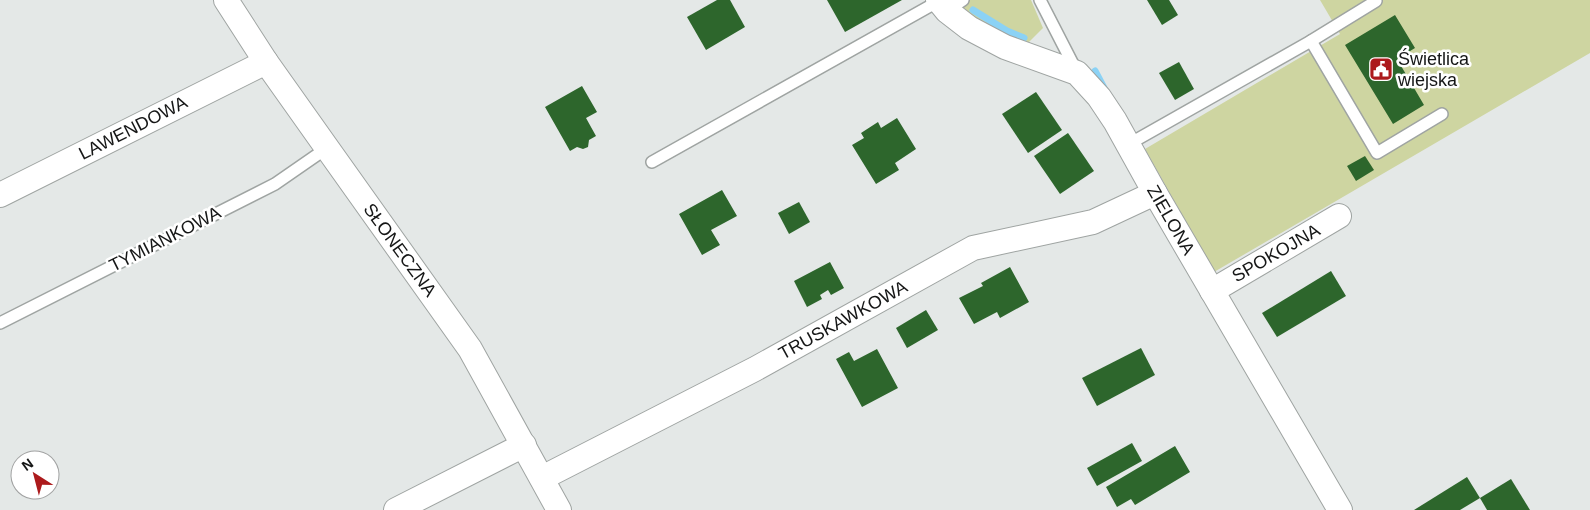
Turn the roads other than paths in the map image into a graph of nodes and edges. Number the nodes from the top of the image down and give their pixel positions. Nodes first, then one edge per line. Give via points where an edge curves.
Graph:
1 (226, 0) edge
2 (1040, 0) edge
3 (1376, 1) edge
4 (947, 3) edge
5 (1311, 41) junction
6 (266, 62) junction
7 (1077, 73) junction
8 (1442, 114) dead end
9 (1128, 144) junction
10 (327, 148) junction
11 (652, 162) dead end
12 (1155, 193) junction
13 (0, 195) edge
14 (1339, 216) dead end
15 (1212, 290) junction
16 (0, 323) edge
17 (524, 445) junction
18 (542, 478) junction
19 (396, 510) edge
20 (559, 510) edge
21 (1340, 510) edge

1 - 6 street, SŁONECZNA
2 - 7 lane
3 - 5 lane
4 - 7 street, ZIELONA via 969,28 1005,47
4 - 11 lane
5 - 8 lane via 1377,153
5 - 9 lane
6 - 10 street, SŁONECZNA
6 - 13 street, LAWENDOWA
7 - 9 street, ZIELONA via 1099,97
9 - 12 street, ZIELONA
10 - 16 lane, TYMIANKOWA via 275,184
10 - 17 street, SŁONECZNA via 470,349
12 - 15 street, ZIELONA
12 - 18 street, TRUSKAWKOWA via 1093,222 973,248 755,369
14 - 15 street, SPOKOJNA
15 - 21 street, ZIELONA
17 - 18 street, SŁONECZNA
17 - 19 street
18 - 20 street, SŁONECZNA

